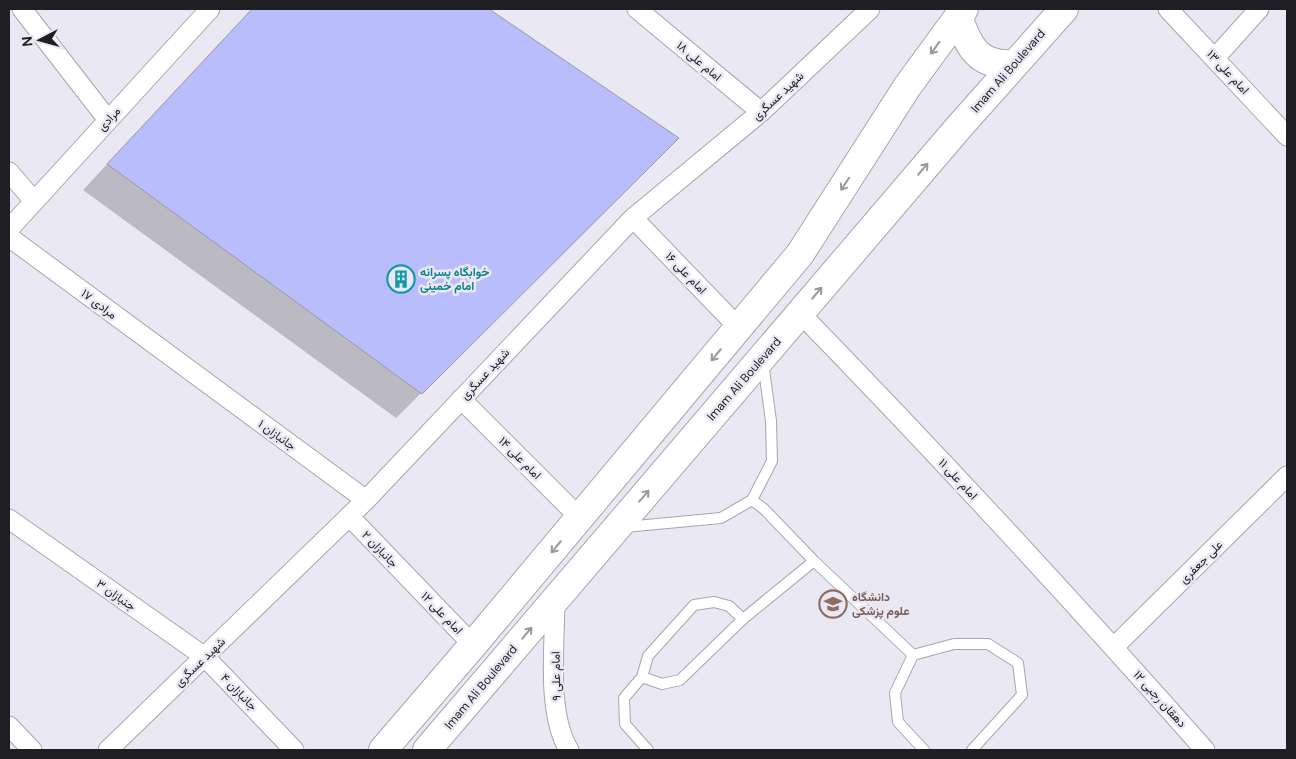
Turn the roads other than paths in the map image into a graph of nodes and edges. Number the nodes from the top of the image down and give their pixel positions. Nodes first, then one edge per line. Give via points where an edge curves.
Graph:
1 (22, 9) edge
2 (210, 9) edge
3 (637, 9) edge
4 (870, 9) edge
5 (1064, 9) edge
6 (1168, 9) edge
7 (1259, 9) edge
8 (961, 12) edge
9 (1214, 58) junction
10 (1014, 64) junction
11 (761, 112) junction
12 (108, 120) junction
13 (1287, 136) edge
14 (9, 172) edge
15 (34, 202) junction
16 (634, 218) junction
17 (9, 229) edge
18 (9, 237) edge
19 (800, 313) junction
20 (739, 328) junction
21 (762, 358) junction
22 (188, 370) joint
23 (461, 399) junction
24 (1287, 476) edge
25 (366, 500) junction
26 (752, 500) junction
27 (349, 516) junction
28 (580, 518) junction
29 (9, 519) edge
30 (617, 528) junction
31 (814, 561) junction
32 (411, 581) joint
33 (555, 600) junction
34 (743, 619) junction
35 (474, 645) junction
36 (1114, 647) junction
37 (914, 655) junction
38 (205, 657) junction
39 (642, 677) junction
40 (9, 726) edge
41 (32, 750) edge
42 (108, 750) edge
43 (294, 750) edge
44 (383, 750) edge
45 (427, 750) edge
46 (568, 750) edge
47 (648, 750) edge
48 (924, 750) edge
49 (972, 750) edge
50 (1205, 750) edge

1 - 12 street
2 - 12 street, مرادی
3 - 11 street, امام علی ۱۸
4 - 11 street, شهید عسگری
5 - 10 main road, Imam Ali Boulevard
6 - 9 street, امام علی ۱‍۳
7 - 9 street
8 - 10 main road via 971,47 983,59 997,66
8 -> 20 main road via 907,87 800,254
9 - 13 street, امام علی ۱‍۳
19 -> 10 main road, Imam Ali Boulevard
11 - 16 street, شهید عسگری
12 - 15 street, مرادی
14 - 15 street
15 - 17 street, مرادی
16 - 20 street, امام علی ۱۶
16 - 23 street, شهید عسگری
18 - 22 street, مرادی ۱۷
19 - 21 main road, Imam Ali Boulevard
19 - 36 street, امام علی ۱۱
20 -> 28 main road
21 - 26 lane via 771,421 772,461
30 -> 21 main road, Imam Ali Boulevard
22 - 25 street, جانبازان ۱
23 - 25 street, شهید عسگری
23 - 28 street, امام علی ۱۴
24 - 36 street, علی جعفری
25 - 27 street, شهید عسگری
26 - 30 lane via 721,518
26 - 31 lane
27 - 32 street, جانبازان ۲
27 - 38 street, شهید عسگری
28 -> 35 main road
29 - 38 street, جنبازان ۳
30 - 33 main road, Imam Ali Boulevard
31 - 34 lane
31 - 37 lane
32 - 35 street, امام علی ۱۲
45 -> 33 main road, Imam Ali Boulevard
33 - 46 street, امام علی ۹ via 555,696 561,738
34 - 39 lane via 680,680 662,684
34 - 39 lane via 728,606 714,602 694,605 648,656
35 - 44 main road
36 - 50 street, دهقان رجبی ۱۲
37 - 48 lane via 895,693 898,722
37 - 49 lane via 954,644 988,644 1018,664 1022,696
38 - 42 street, شهید عسگری
38 - 43 street, جانبازان ۴
39 - 47 lane via 624,698 625,724
40 - 41 street

